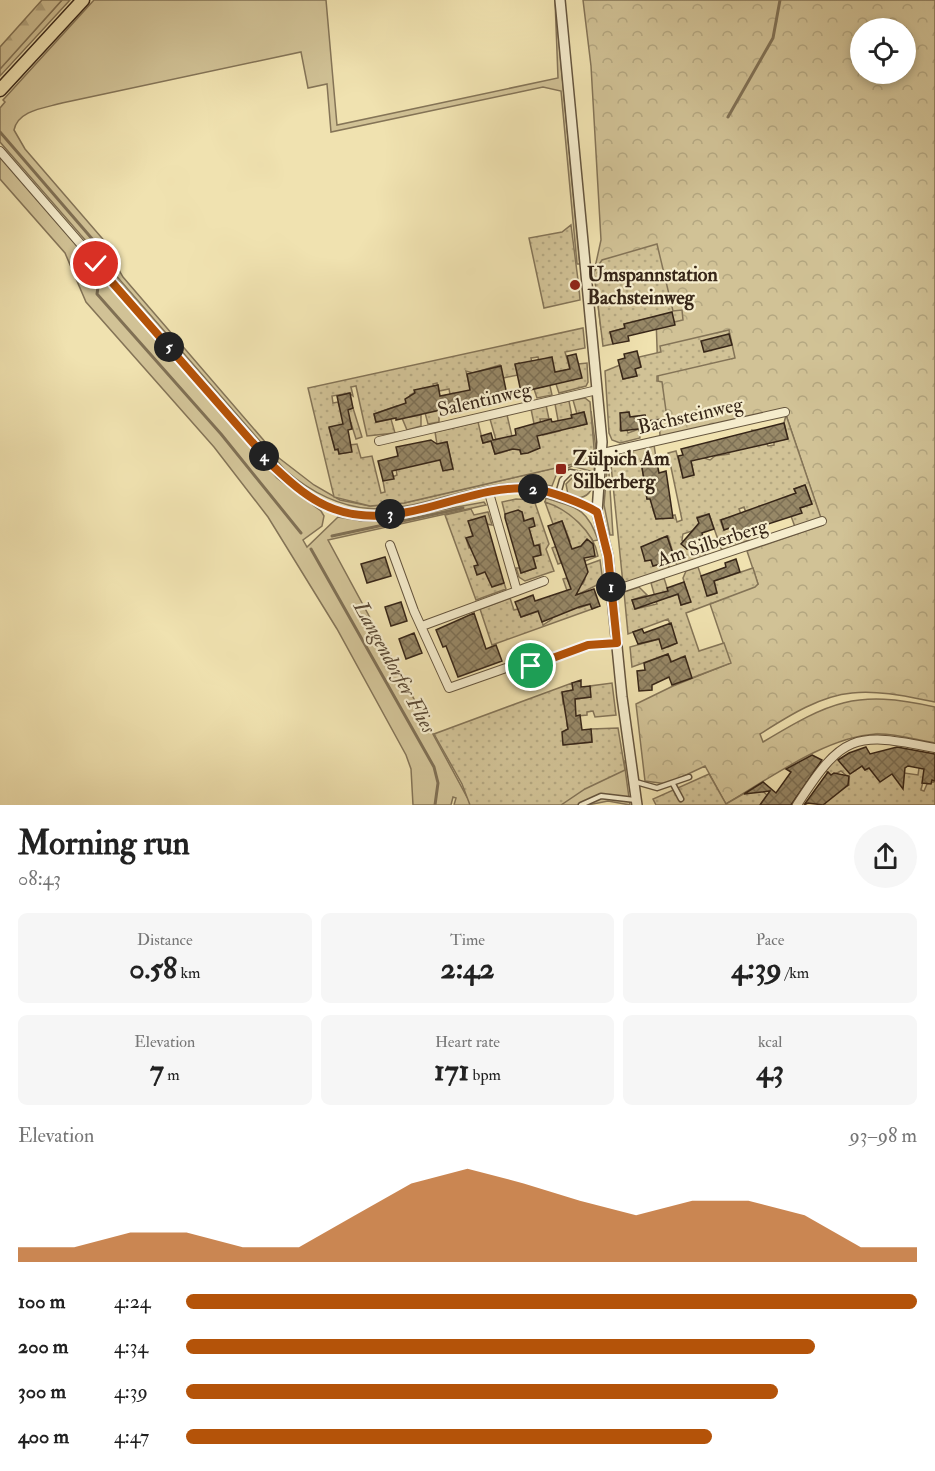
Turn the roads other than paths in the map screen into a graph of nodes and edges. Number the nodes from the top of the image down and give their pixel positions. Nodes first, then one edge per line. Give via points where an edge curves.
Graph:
1 (83, 0) edge
2 (560, 0) edge
3 (0, 90) edge
4 (0, 151) edge
5 (597, 390) junction
6 (785, 412) dead end
7 (379, 441) dead end
8 (603, 453) junction
9 (599, 486) junction
10 (489, 493) junction
11 (557, 496) junction
12 (597, 512) junction
13 (822, 521) dead end
14 (390, 545) dead end
15 (544, 581) dead end
16 (517, 591) junction
17 (612, 591) junction
18 (422, 626) junction
19 (617, 643) junction
20 (935, 748) edge
21 (689, 777) dead end
22 (633, 781) junction
23 (673, 784) junction
24 (681, 800) dead end
25 (636, 803) edge
26 (581, 805) edge
27 (797, 805) edge

1 - 3 main road
2 - 5 street
4 - 10 street via 274,467 302,491 335,510 386,515
5 - 7 street, Salentinweg
5 - 8 street
6 - 8 street, Bachsteinweg
8 - 9 street
9 - 11 lane via 570,472 562,480
9 - 12 street
10 - 11 street via 533,489
10 - 16 street
11 - 12 street
12 - 17 street
13 - 17 street, Am Silberberg
14 - 18 street
15 - 16 street
16 - 18 street
17 - 19 street
18 - 19 street via 449,688 506,668 531,666 588,645
19 - 22 street
20 - 27 street via 886,740 850,744 828,760
21 - 23 lane
22 - 23 lane via 657,788
22 - 25 street
23 - 24 lane
25 - 26 lane via 602,796

